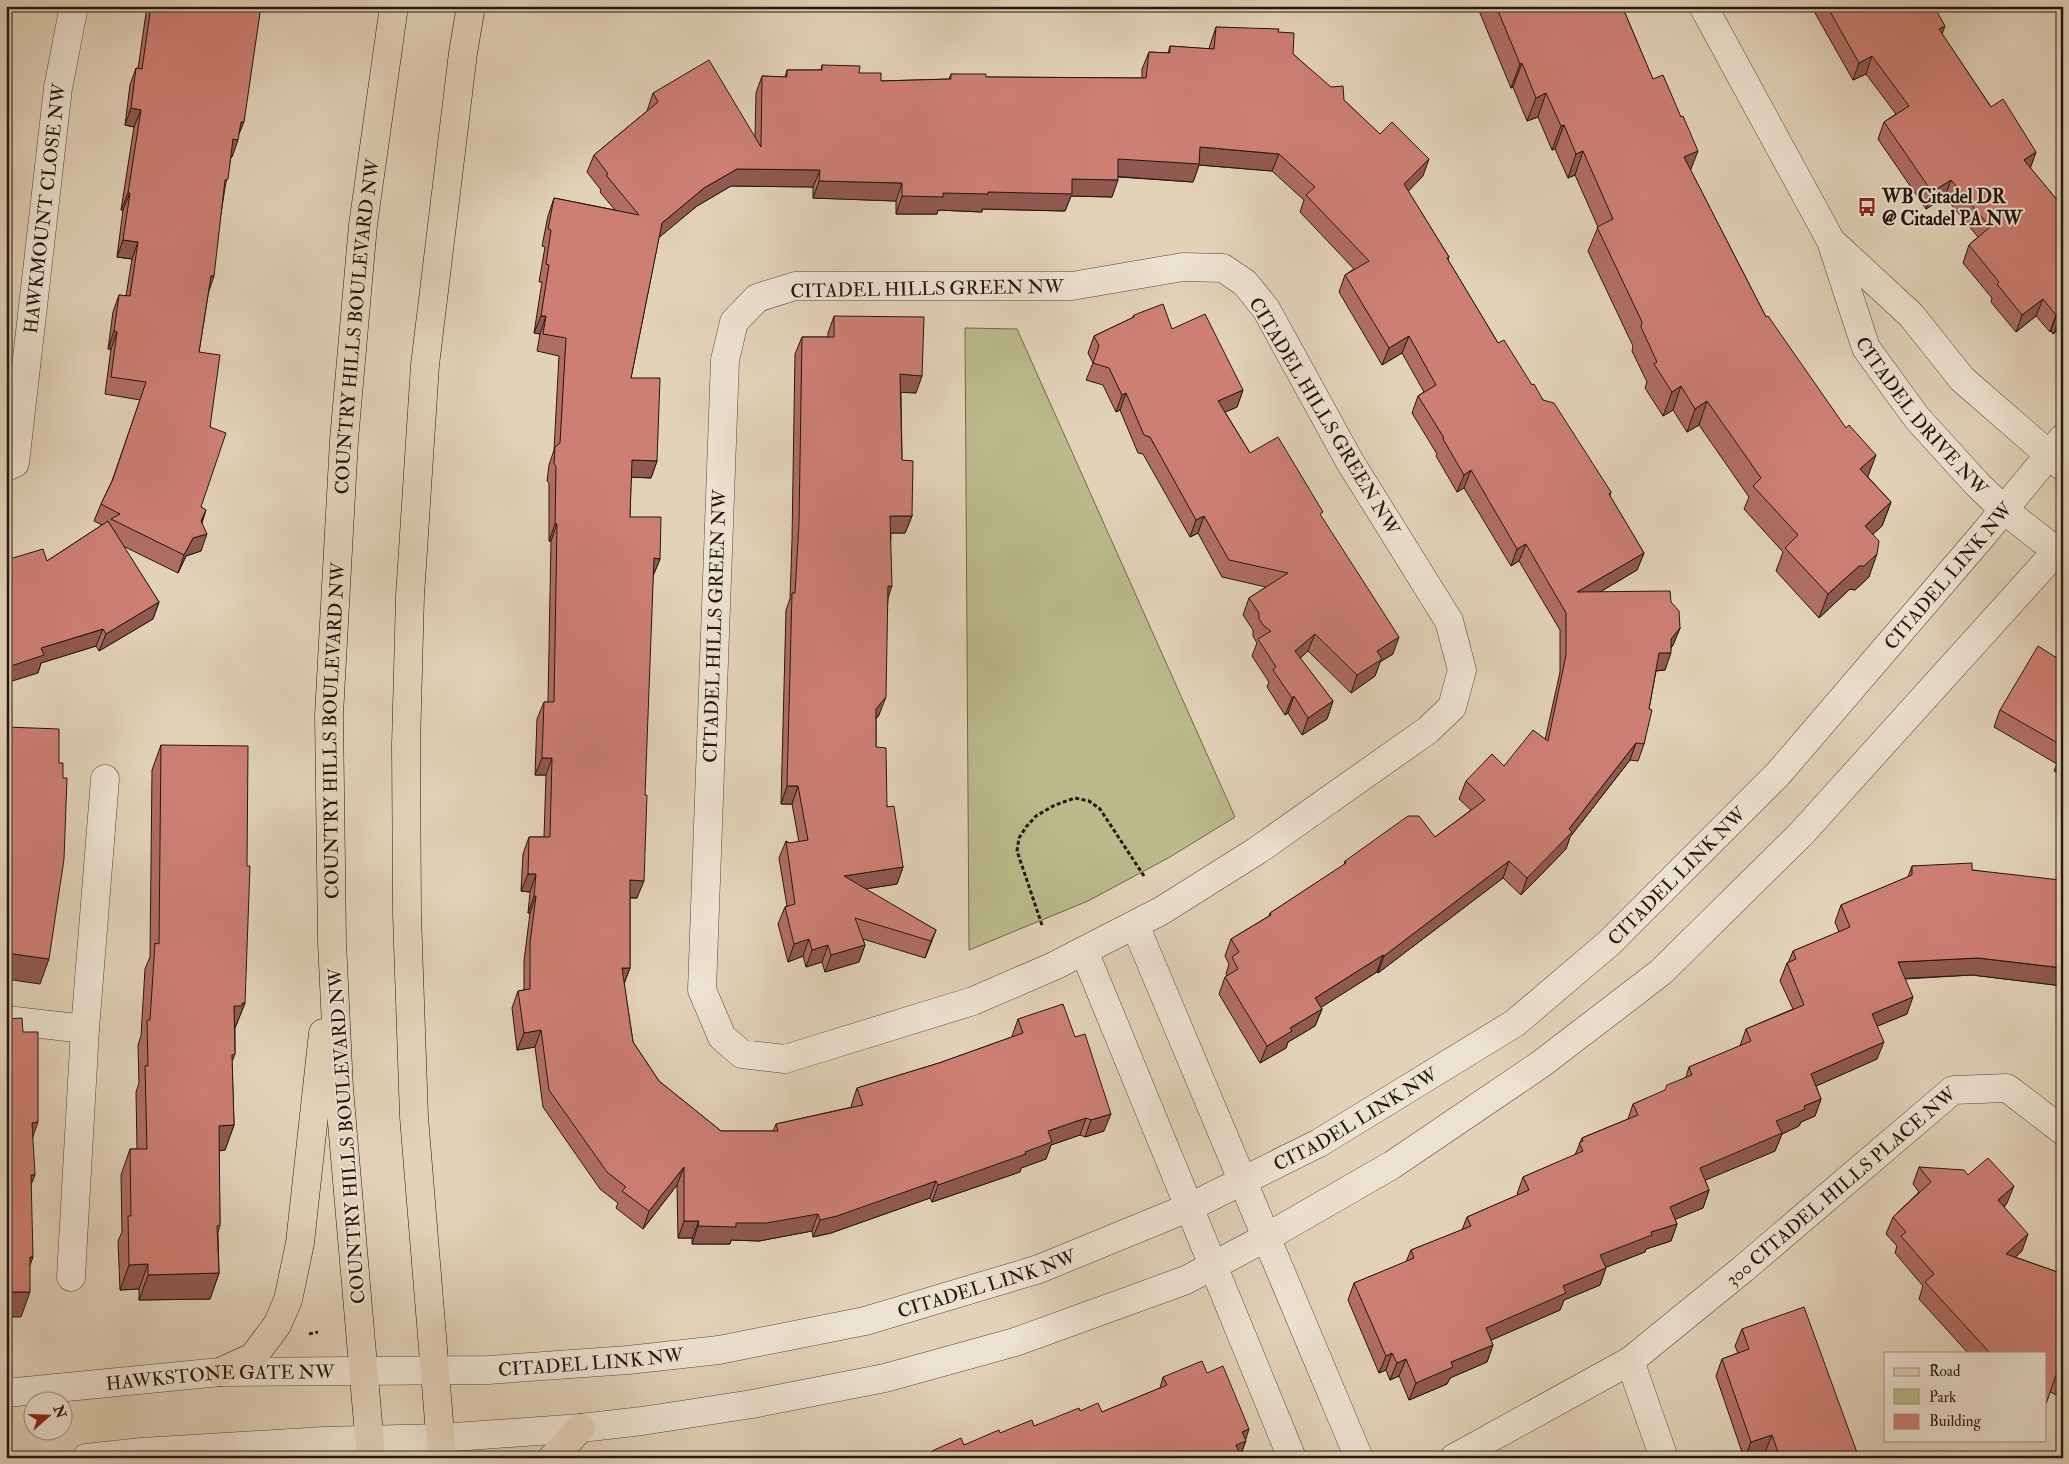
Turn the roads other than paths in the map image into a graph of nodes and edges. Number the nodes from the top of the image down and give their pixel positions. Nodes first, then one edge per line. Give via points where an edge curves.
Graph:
1 (74, 6) edge
2 (394, 6) edge
3 (470, 6) edge
4 (1703, 6) edge
5 (1831, 241) junction
6 (2058, 453) edge
7 (6, 467) edge
8 (2004, 510) junction
9 (2060, 550) edge
10 (105, 779) dead end
11 (1135, 925) junction
12 (332, 942) junction
13 (1084, 951) junction
14 (6, 1020) edge
15 (85, 1029) junction
16 (2063, 1131) edge
17 (1243, 1180) junction
18 (1190, 1207) junction
19 (1267, 1237) junction
20 (1214, 1266) junction
21 (71, 1277) dead end
22 (1630, 1361) junction
23 (435, 1370) junction
24 (220, 1372) junction
25 (363, 1372) junction
26 (6, 1393) edge
27 (580, 1428) junction
28 (441, 1448) edge
29 (370, 1449) edge
30 (86, 1458) edge
31 (552, 1458) edge
32 (1292, 1458) edge
33 (1359, 1458) edge
34 (1454, 1458) edge
35 (1664, 1458) edge

1 - 7 street, HAWKMOUNT CLOSE NW via 58,88 15,463
2 - 12 main road, COUNTRY HILLS BOULEVARD NW via 363,225 344,440 329,715
3 - 23 main road via 425,365 410,596 406,744 407,915 414,1117
4 - 5 street, CITADEL DRIVE NW
5 - 6 street, CITADEL DRIVE NW via 1910,314 1962,379
5 - 8 street, CITADEL DRIVE NW via 1866,348 1916,418
6 - 8 street, CITADEL LINK NW
8 - 9 street, CITADEL DRIVE NW
8 - 17 street, CITADEL LINK NW via 1778,774 1609,943 1515,1023 1319,1143
9 - 19 street via 1801,834 1661,972 1541,1064 1400,1160
10 - 15 street
11 - 13 street, CITADEL HILLS GREEN NW
11 - 13 street, CITADEL HILLS GREEN NW via 1258,850 1428,730 1452,707 1462,670 1448,621 1350,462 1266,309 1245,283 1223,268 1191,267 1072,286 795,286 757,298 734,322 725,360 702,990 722,1037 742,1054 785,1059 973,1001
11 - 17 street
12 - 24 main road via 308,1185 288,1300 277,1325 253,1357
12 - 25 main road, COUNTRY HILLS BOULEVARD NW via 340,1088
13 - 18 street
14 - 15 street
15 - 21 street
16 - 22 street, 300 CITADEL HILLS PLACE NW via 2007,1088 1953,1090
17 - 18 street, CITADEL LINK NW
17 - 19 street
18 - 20 street
18 - 23 street, CITADEL LINK NW via 1039,1269 865,1321 719,1350 488,1370
19 - 20 street
19 - 33 street
20 - 27 street via 1186,1280 1015,1342 885,1378 752,1404
20 - 32 street
22 - 34 street, 300 CITADEL HILLS PLACE NW
22 - 35 street
23 - 25 street, HAWKSTONE GATE NW
23 - 28 main road
24 - 25 street, HAWKSTONE GATE NW
24 - 26 street, HAWKSTONE GATE NW
25 - 29 main road, COUNTRY HILLS BOULEVARD NW
27 - 28 street
27 - 31 main road
28 - 29 street
29 - 30 street via 324,1441

